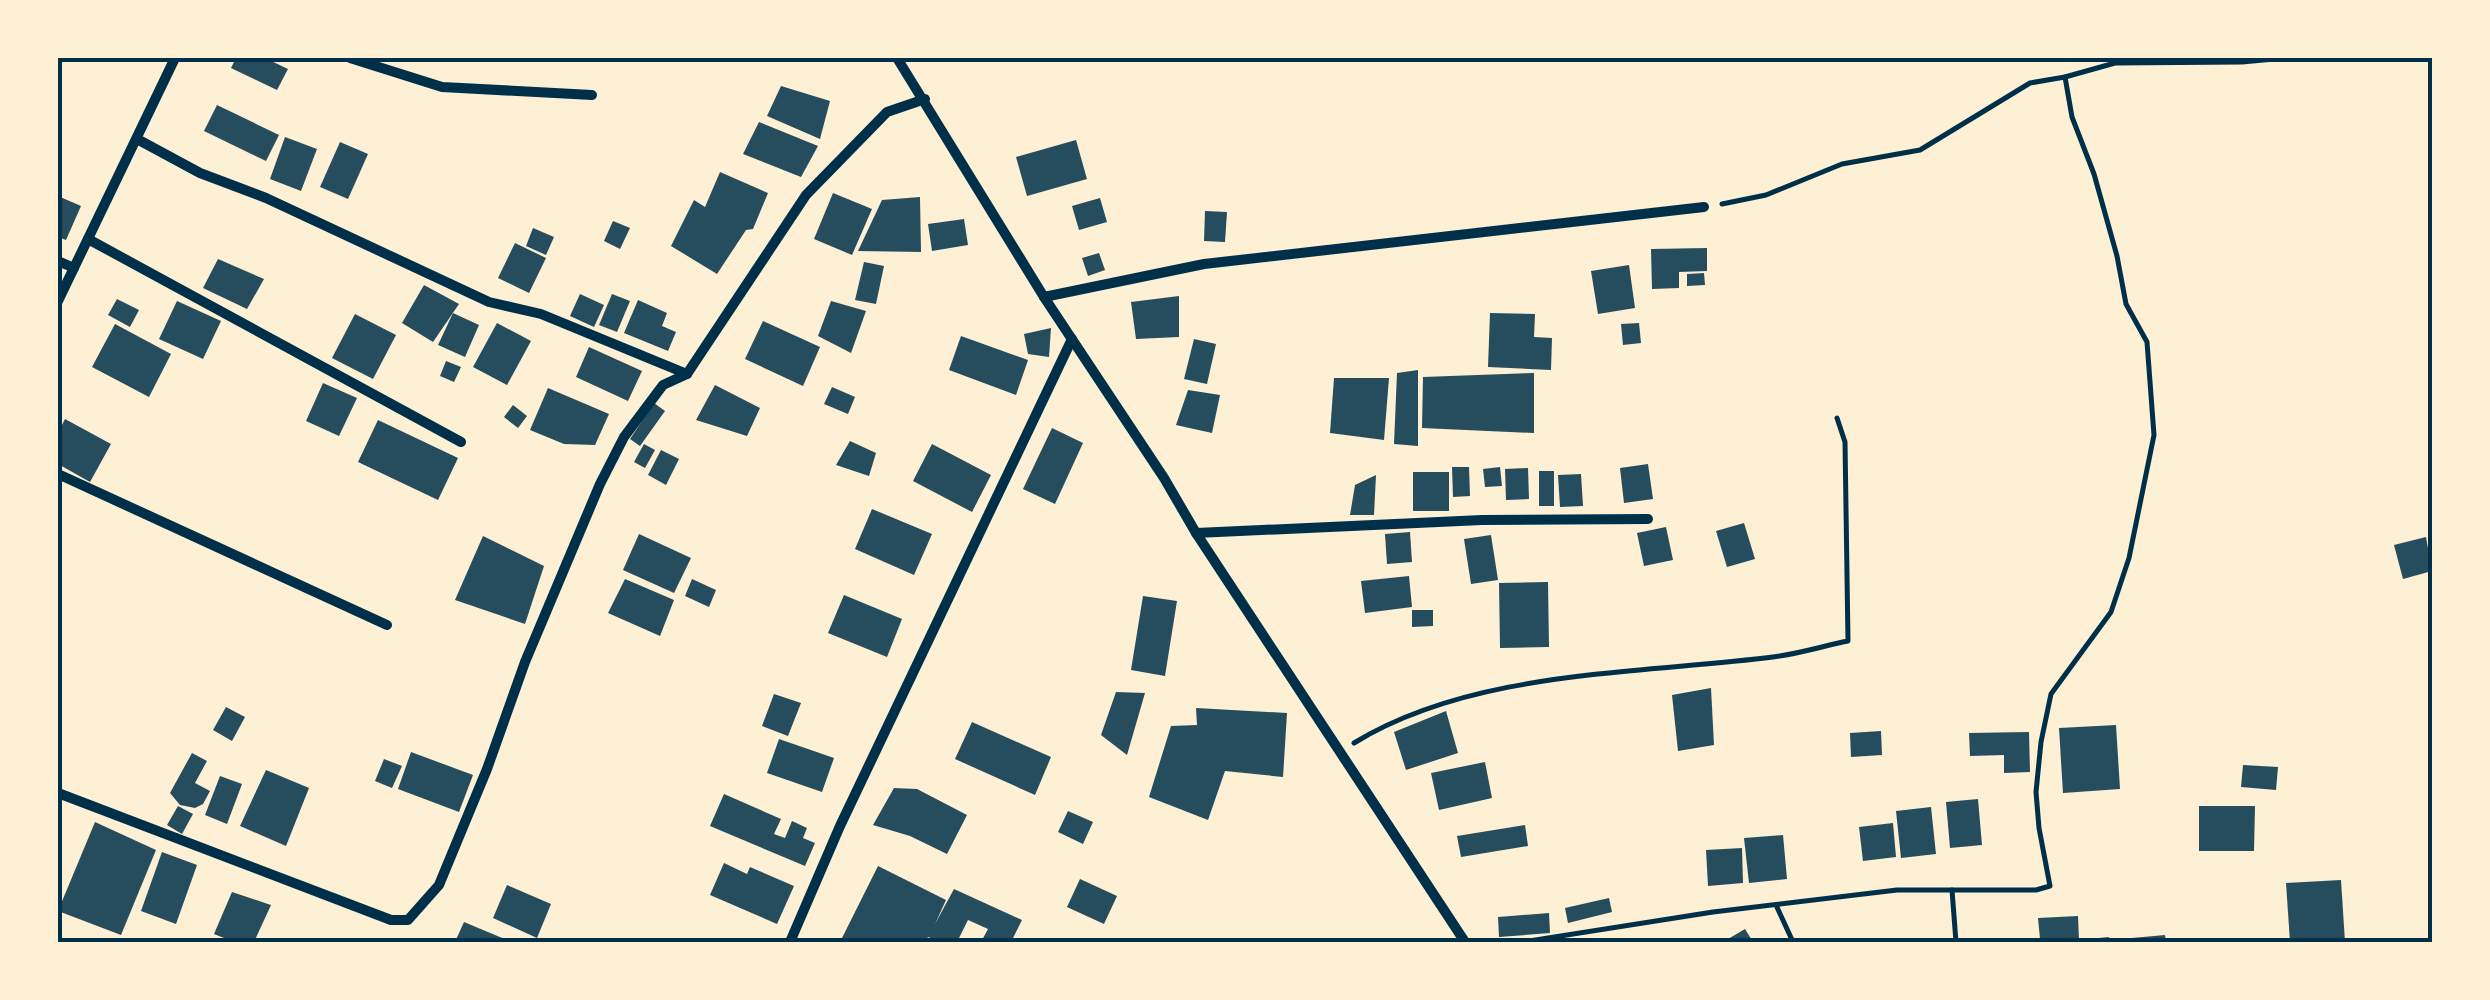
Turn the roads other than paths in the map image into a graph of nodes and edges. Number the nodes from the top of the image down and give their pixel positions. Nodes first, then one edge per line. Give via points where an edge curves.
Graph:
1 (175, 58) edge
2 (350, 58) edge
3 (897, 58) edge
4 (592, 95) dead end
5 (925, 99) junction
6 (138, 139) junction
7 (1704, 207) road end
8 (88, 239) junction
9 (58, 261) edge
10 (74, 268) junction
11 (1044, 297) junction
12 (58, 301) edge
13 (1072, 339) junction
14 (687, 374) junction
15 (461, 442) dead end
16 (58, 474) edge
17 (1648, 518) dead end
18 (1196, 533) junction
19 (386, 625) dead end
20 (58, 792) edge
21 (790, 942) edge
22 (1465, 942) edge

1 - 6 street
2 - 4 street via 442,87
3 - 5 street
5 - 11 street
5 - 14 street via 887,112 806,195
6 - 8 street
6 - 14 street via 489,302 541,314
7 - 11 street via 1204,264
8 - 10 street
8 - 15 street
9 - 10 street
10 - 12 street
11 - 13 street
13 - 18 street
13 - 21 street
14 - 20 street via 663,385 600,484 438,885 408,920 391,920
16 - 19 street
17 - 18 street
18 - 22 street

